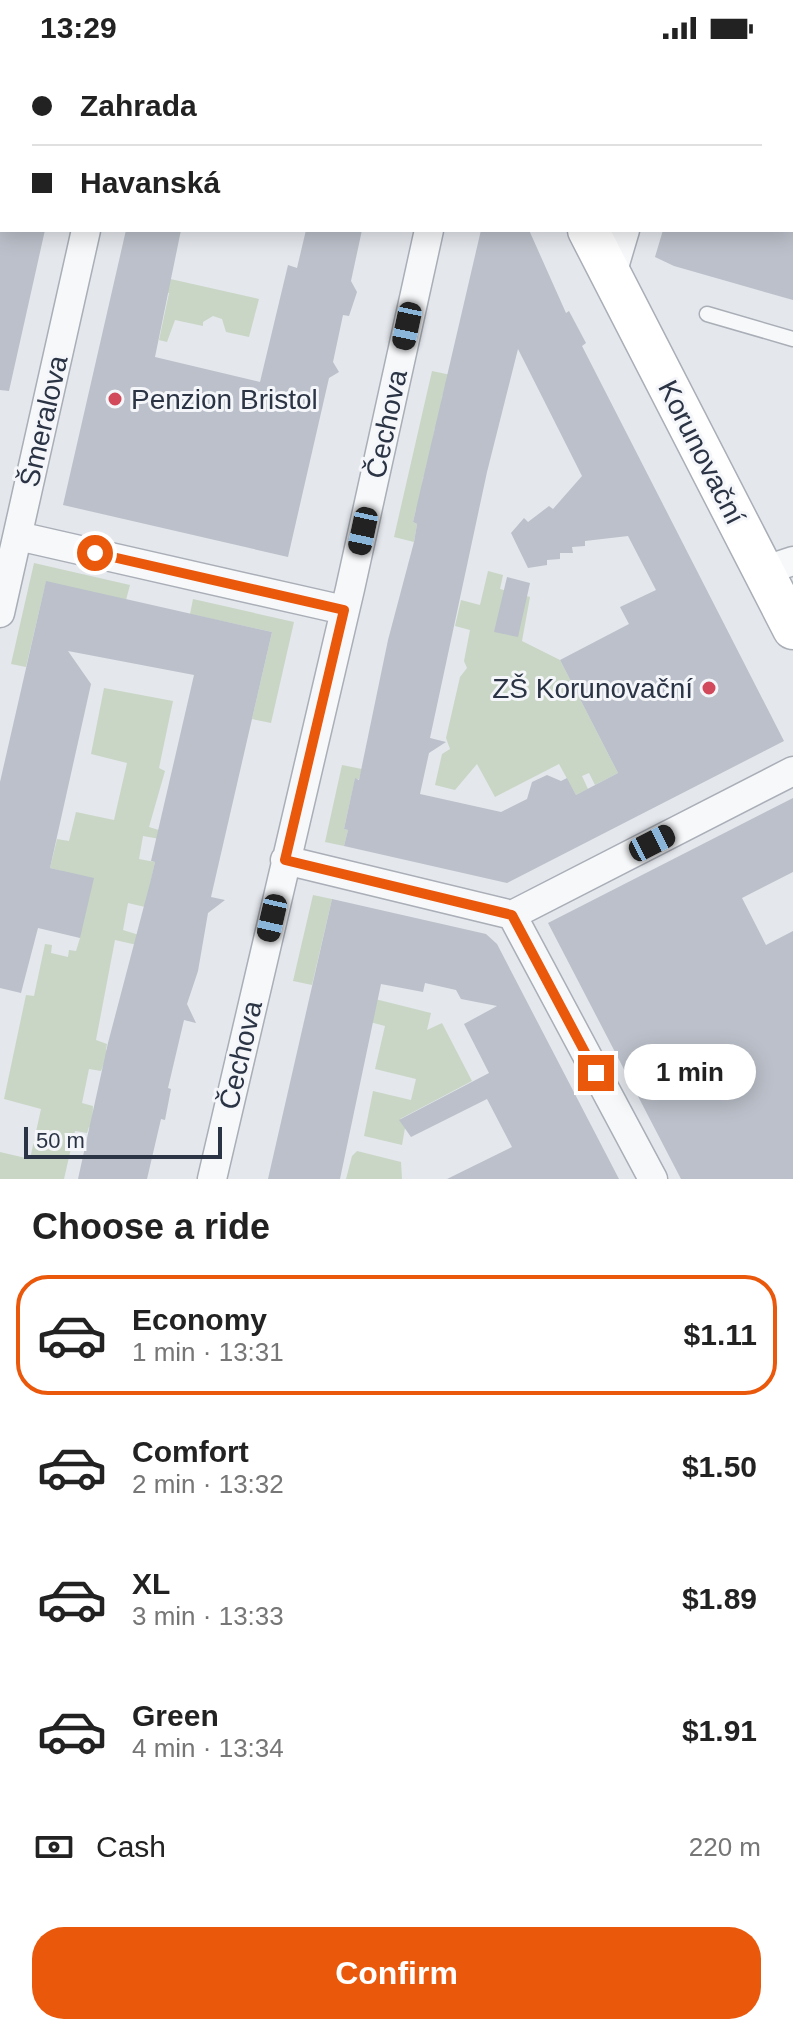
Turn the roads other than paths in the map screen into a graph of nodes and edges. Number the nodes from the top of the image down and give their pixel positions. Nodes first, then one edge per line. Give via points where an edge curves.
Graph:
1 (86, 232) edge
2 (429, 232) edge
3 (589, 232) edge
4 (624, 232) edge
5 (612, 274) junction
6 (707, 314) dead end
7 (793, 339) edge
8 (18, 536) junction
9 (778, 566) edge
10 (344, 610) junction
11 (0, 613) edge
12 (793, 629) edge
13 (793, 771) edge
14 (285, 860) junction
15 (512, 915) junction
16 (212, 1179) edge
17 (653, 1179) edge

1 - 8 street, Šmeralova
2 - 10 street, Čechova
3 - 5 main road, Korunovační
4 - 5 street
5 - 9 main road, Korunovační
6 - 7 lane
8 - 10 street
8 - 11 street, Šmeralova
9 - 12 main road, Korunovační
10 - 14 street, Čechova
13 - 15 street
14 - 15 street
14 - 16 street, Čechova
15 - 17 street

